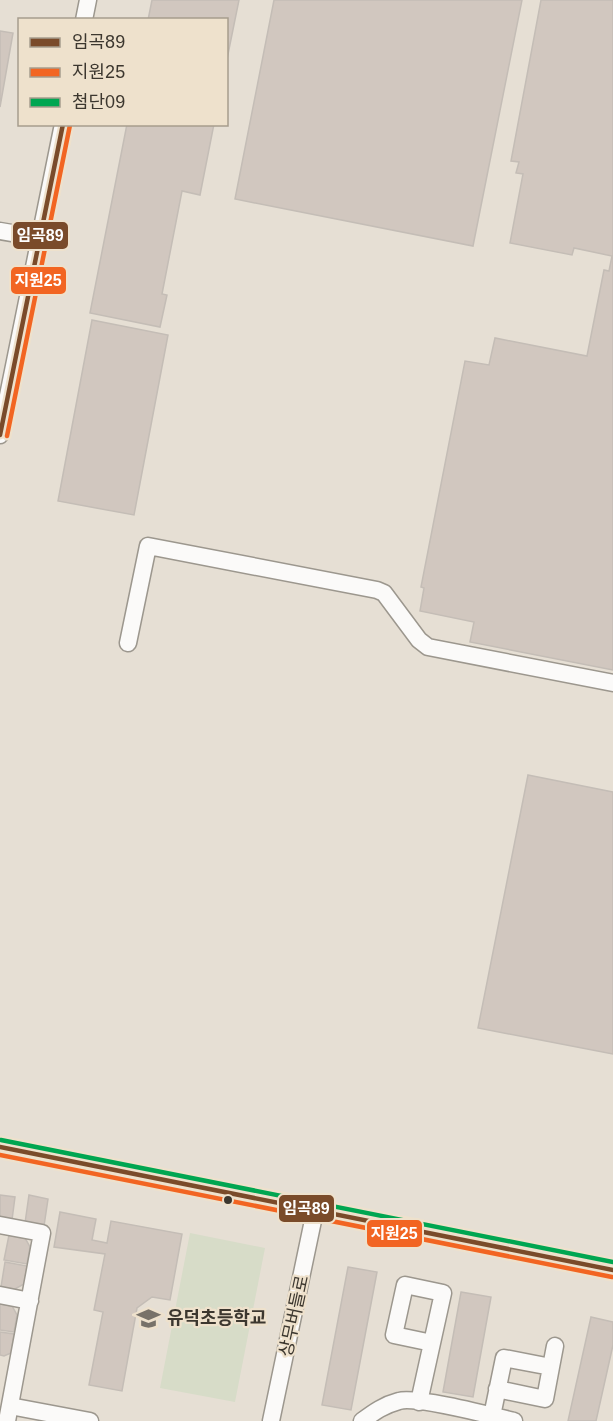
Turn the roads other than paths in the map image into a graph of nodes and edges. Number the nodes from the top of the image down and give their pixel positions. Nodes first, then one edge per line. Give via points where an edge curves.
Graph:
1 (88, 0) edge
2 (84, 18) edge
3 (63, 126) edge
4 (0, 231) edge
5 (41, 238) junction
6 (0, 435) edge
7 (128, 643) dead end
8 (613, 683) edge
9 (0, 1148) edge
10 (315, 1211) junction
11 (0, 1225) edge
12 (613, 1270) edge
13 (0, 1295) edge
14 (30, 1301) junction
15 (432, 1343) dead end
16 (555, 1346) dead end
17 (8, 1367) edge
18 (551, 1367) junction
19 (497, 1389) junction
20 (419, 1402) junction
21 (9, 1413) edge
22 (492, 1416) junction
23 (90, 1421) edge
24 (271, 1421) edge
25 (362, 1421) edge
26 (514, 1421) edge

1 - 2 street
3 - 5 street
4 - 5 street
5 - 6 street
7 - 8 street via 148,546 377,590 384,593 428,647
9 - 10 street
10 - 12 street
10 - 24 street, 상무버들로
11 - 14 street via 42,1233
13 - 14 street
14 - 17 street
15 - 20 street
16 - 18 street
17 - 21 street
18 - 19 street via 504,1358
18 - 19 street via 545,1399
19 - 22 street
20 - 22 street
20 - 25 street via 401,1400 378,1408
21 - 23 street
22 - 26 street

